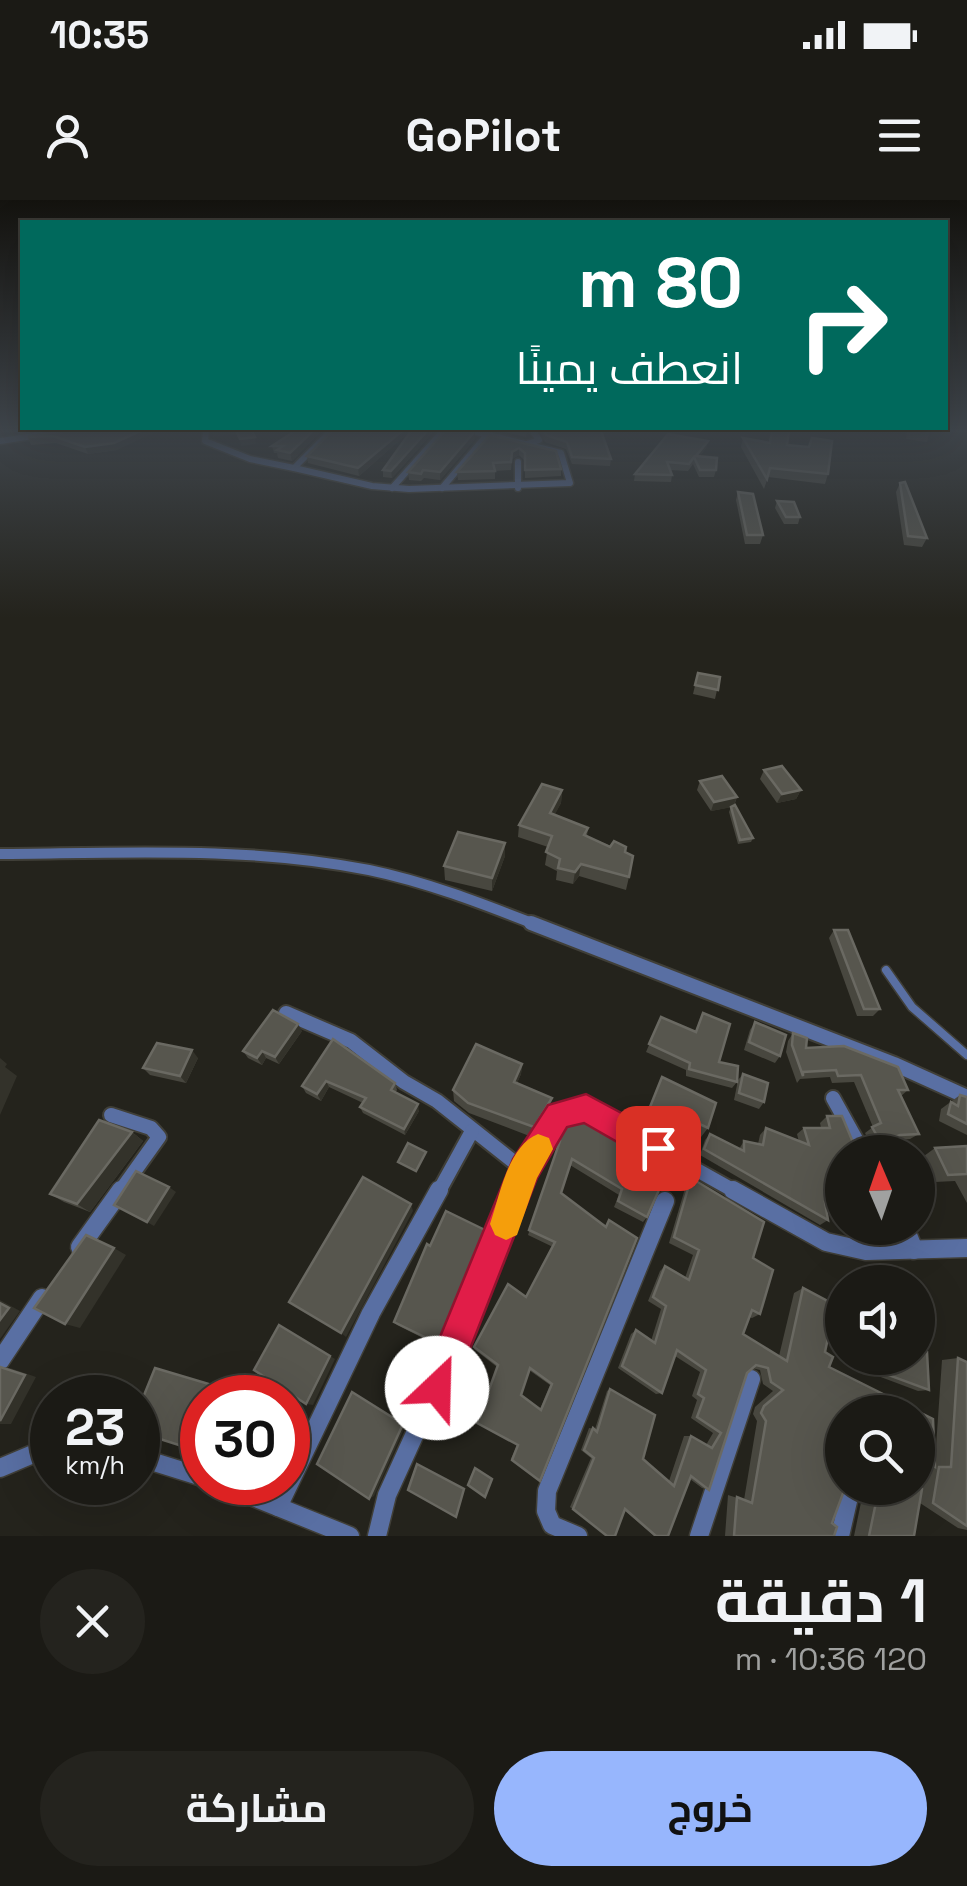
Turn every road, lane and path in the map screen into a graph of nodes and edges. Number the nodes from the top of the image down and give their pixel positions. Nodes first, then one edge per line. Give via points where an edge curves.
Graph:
1 (0, 854) edge
2 (886, 970) dead end
3 (286, 1013) edge
4 (967, 1054) edge
5 (967, 1097) edge
6 (832, 1098) dead end
7 (111, 1115) dead end
8 (472, 1131) junction
9 (853, 1135) edge
10 (524, 1170) junction
11 (665, 1201) dead end
12 (912, 1245) edge
13 (967, 1248) edge
14 (914, 1250) junction
15 (70, 1261) edge
16 (59, 1276) edge
17 (0, 1361) edge
18 (750, 1378) edge
19 (30, 1455) edge
20 (0, 1468) edge
21 (273, 1505) edge
22 (847, 1505) edge
23 (278, 1507) junction
24 (350, 1536) edge
25 (377, 1536) edge
26 (578, 1536) edge
27 (698, 1536) edge
28 (840, 1536) edge

1 - 5 street via 275,858 428,884
2 - 4 lane via 912,1007
3 - 8 street via 351,1041
6 - 9 street
7 - 15 street via 159,1137
8 - 10 street
8 - 23 street via 371,1312
10 - 14 street via 558,1115 586,1108 826,1242 866,1251
10 - 25 street via 464,1326 387,1495
11 - 26 street via 546,1491 552,1525
12 - 14 street
13 - 14 street
16 - 17 street
18 - 27 street
19 - 20 street
21 - 23 street
22 - 28 street
23 - 24 street

